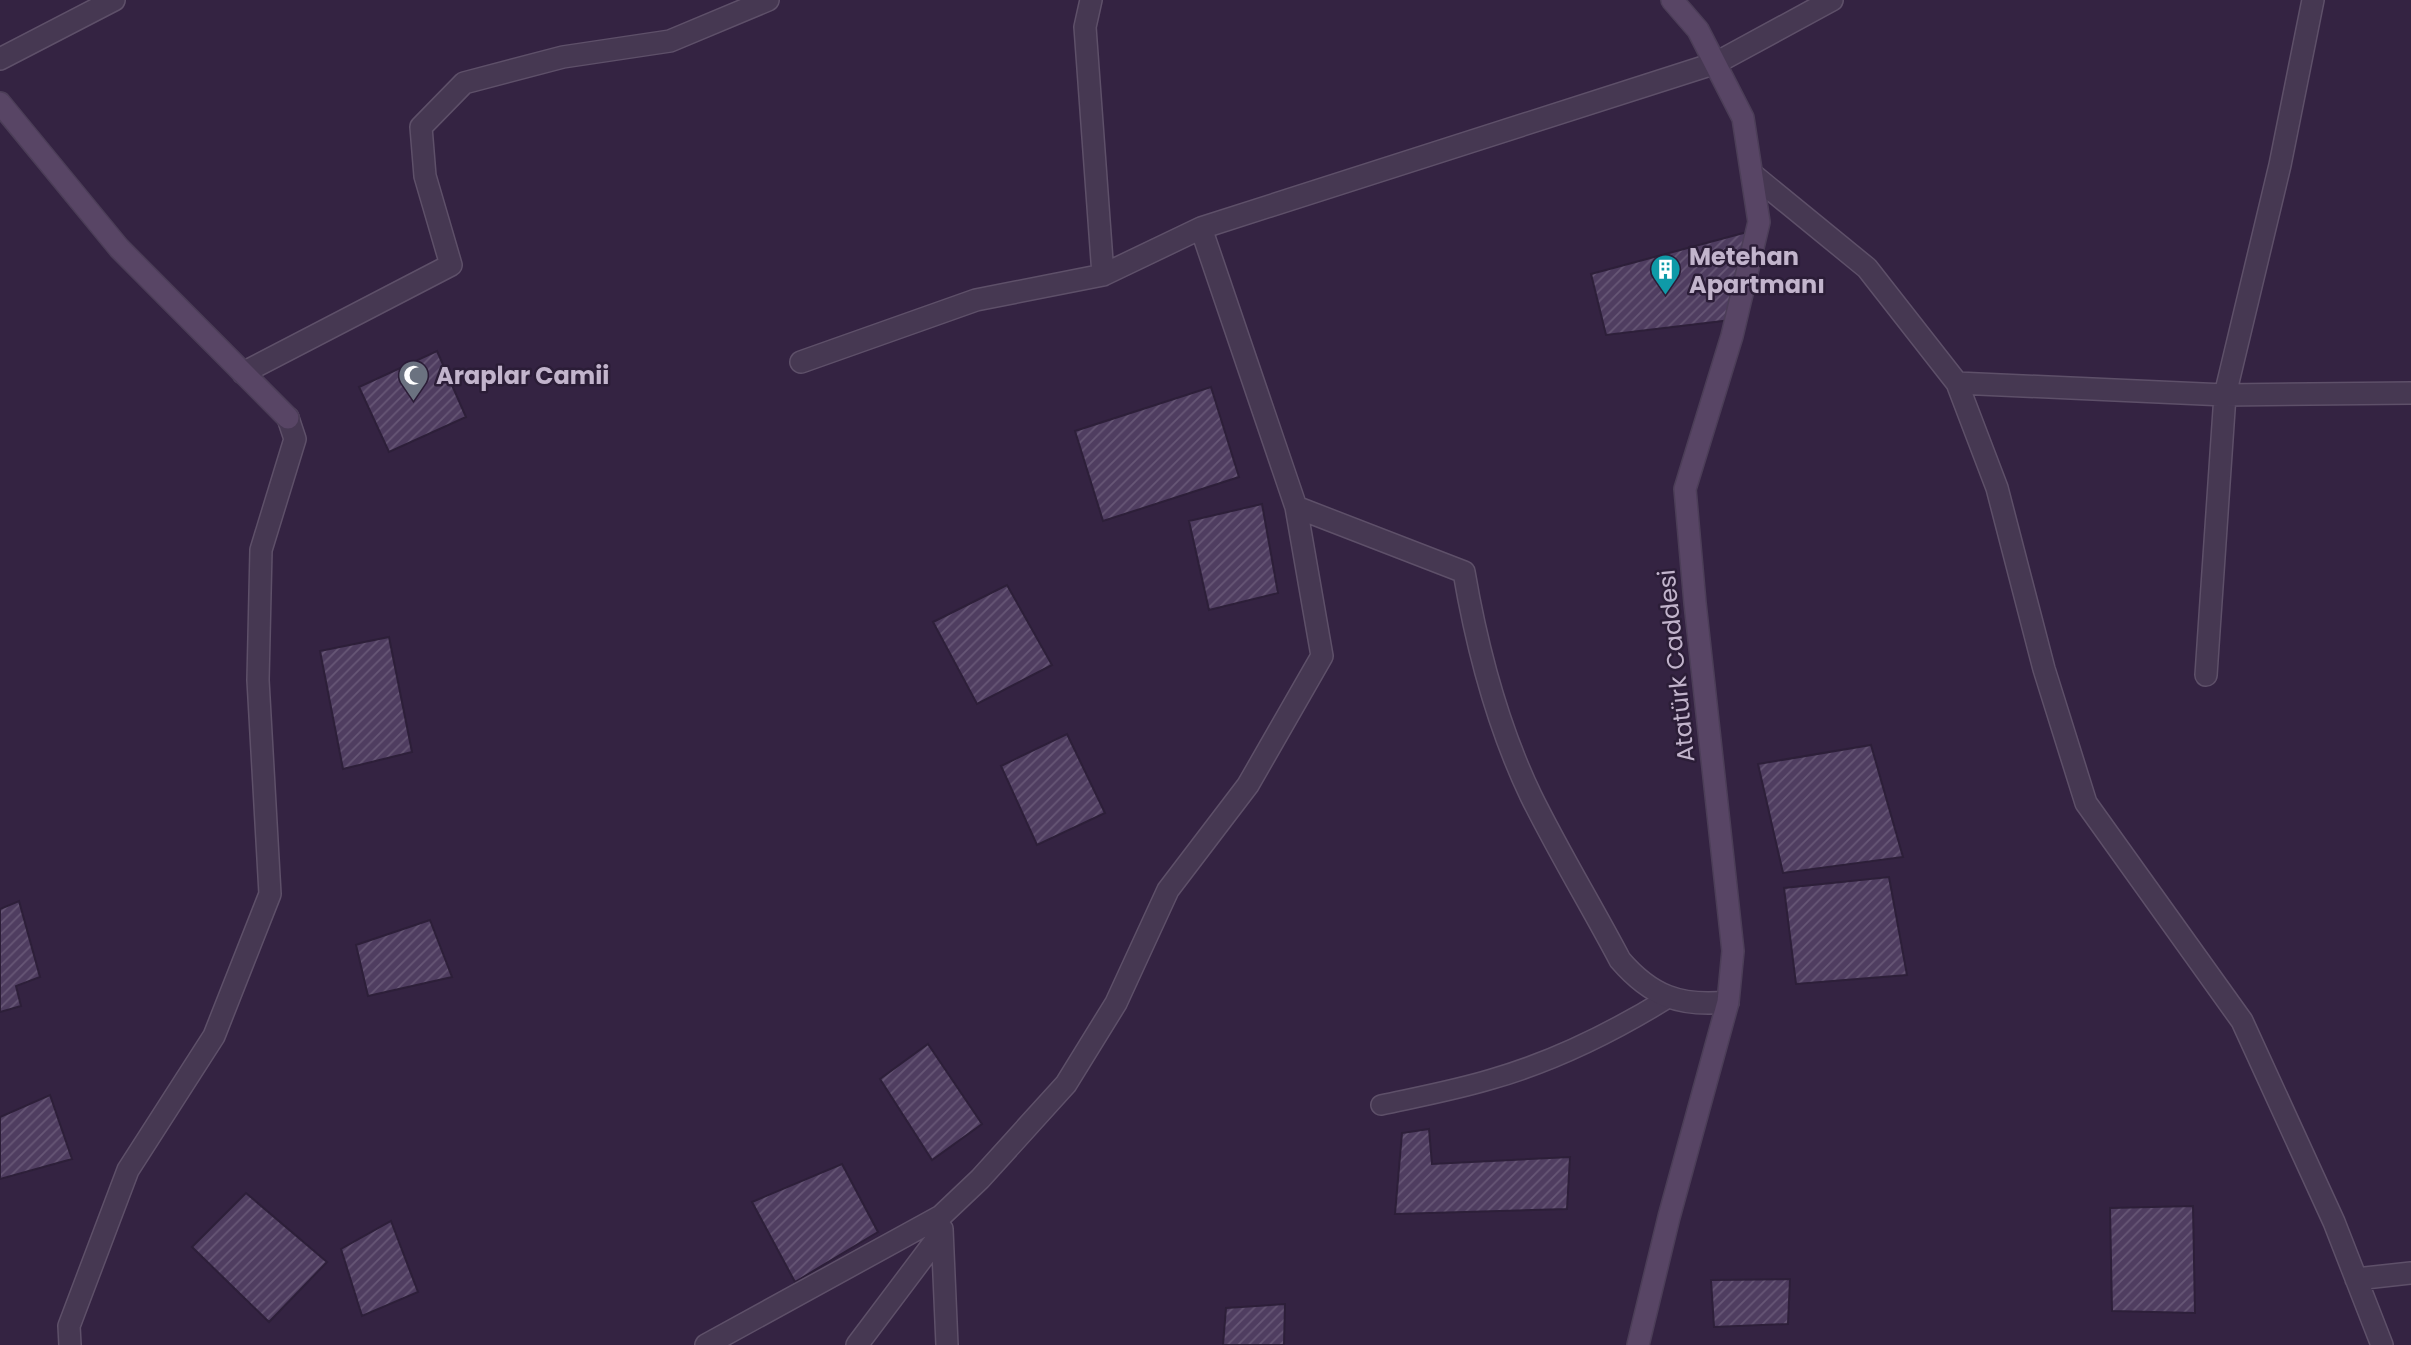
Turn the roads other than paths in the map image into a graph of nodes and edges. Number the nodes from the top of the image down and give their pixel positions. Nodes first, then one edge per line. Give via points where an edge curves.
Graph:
1 (114, 0) edge
2 (768, 0) edge
3 (1091, 0) edge
4 (1672, 0) edge
5 (1832, 0) edge
6 (2313, 0) edge
7 (0, 59) edge
8 (1716, 63) junction
9 (0, 103) edge
10 (1752, 174) junction
11 (1200, 228) junction
12 (1103, 275) junction
13 (801, 362) dead end
14 (243, 373) junction
15 (1957, 383) junction
16 (2411, 393) edge
17 (2225, 395) junction
18 (288, 418) joint
19 (1296, 506) junction
20 (2206, 675) dead end
21 (1668, 998) junction
22 (1728, 1002) junction
23 (1381, 1105) dead end
24 (941, 1224) junction
25 (2411, 1273) edge
26 (2356, 1279) junction
27 (70, 1345) edge
28 (706, 1345) edge
29 (857, 1345) edge
30 (947, 1345) edge
31 (1638, 1345) edge
32 (2382, 1345) edge

1 - 7 street
2 - 14 street via 670,41 563,57 464,83 421,127 425,176 451,265
3 - 12 street via 1085,27
4 - 8 main road, Atatürk Caddesi via 1698,30
5 - 8 street
6 - 17 street via 2280,165
8 - 10 main road, Atatürk Caddesi via 1743,118
8 - 11 street
9 - 14 main road via 119,248
10 - 15 street via 1867,268
10 - 22 main road, Atatürk Caddesi via 1759,222 1732,336 1685,489 1732,951
11 - 12 street
11 - 19 street
12 - 13 street via 976,300
14 - 18 main road
15 - 17 street
15 - 26 street via 1997,488 2044,669 2086,803 2242,1021
16 - 17 street
17 - 20 street
18 - 27 street via 295,439 261,550 258,680 270,894 214,1036 128,1170 69,1326
19 - 21 street via 1464,572 1486,673 1531,795 1620,960 1634,976
19 - 24 street via 1322,656 1248,785 1167,891 1116,1003 1066,1084
21 - 22 street via 1688,1003
21 - 23 lane via 1595,1040 1544,1062
22 - 31 main road, Atatürk Caddesi
24 - 28 street
24 - 29 street
24 - 30 street
25 - 26 street
26 - 32 street

